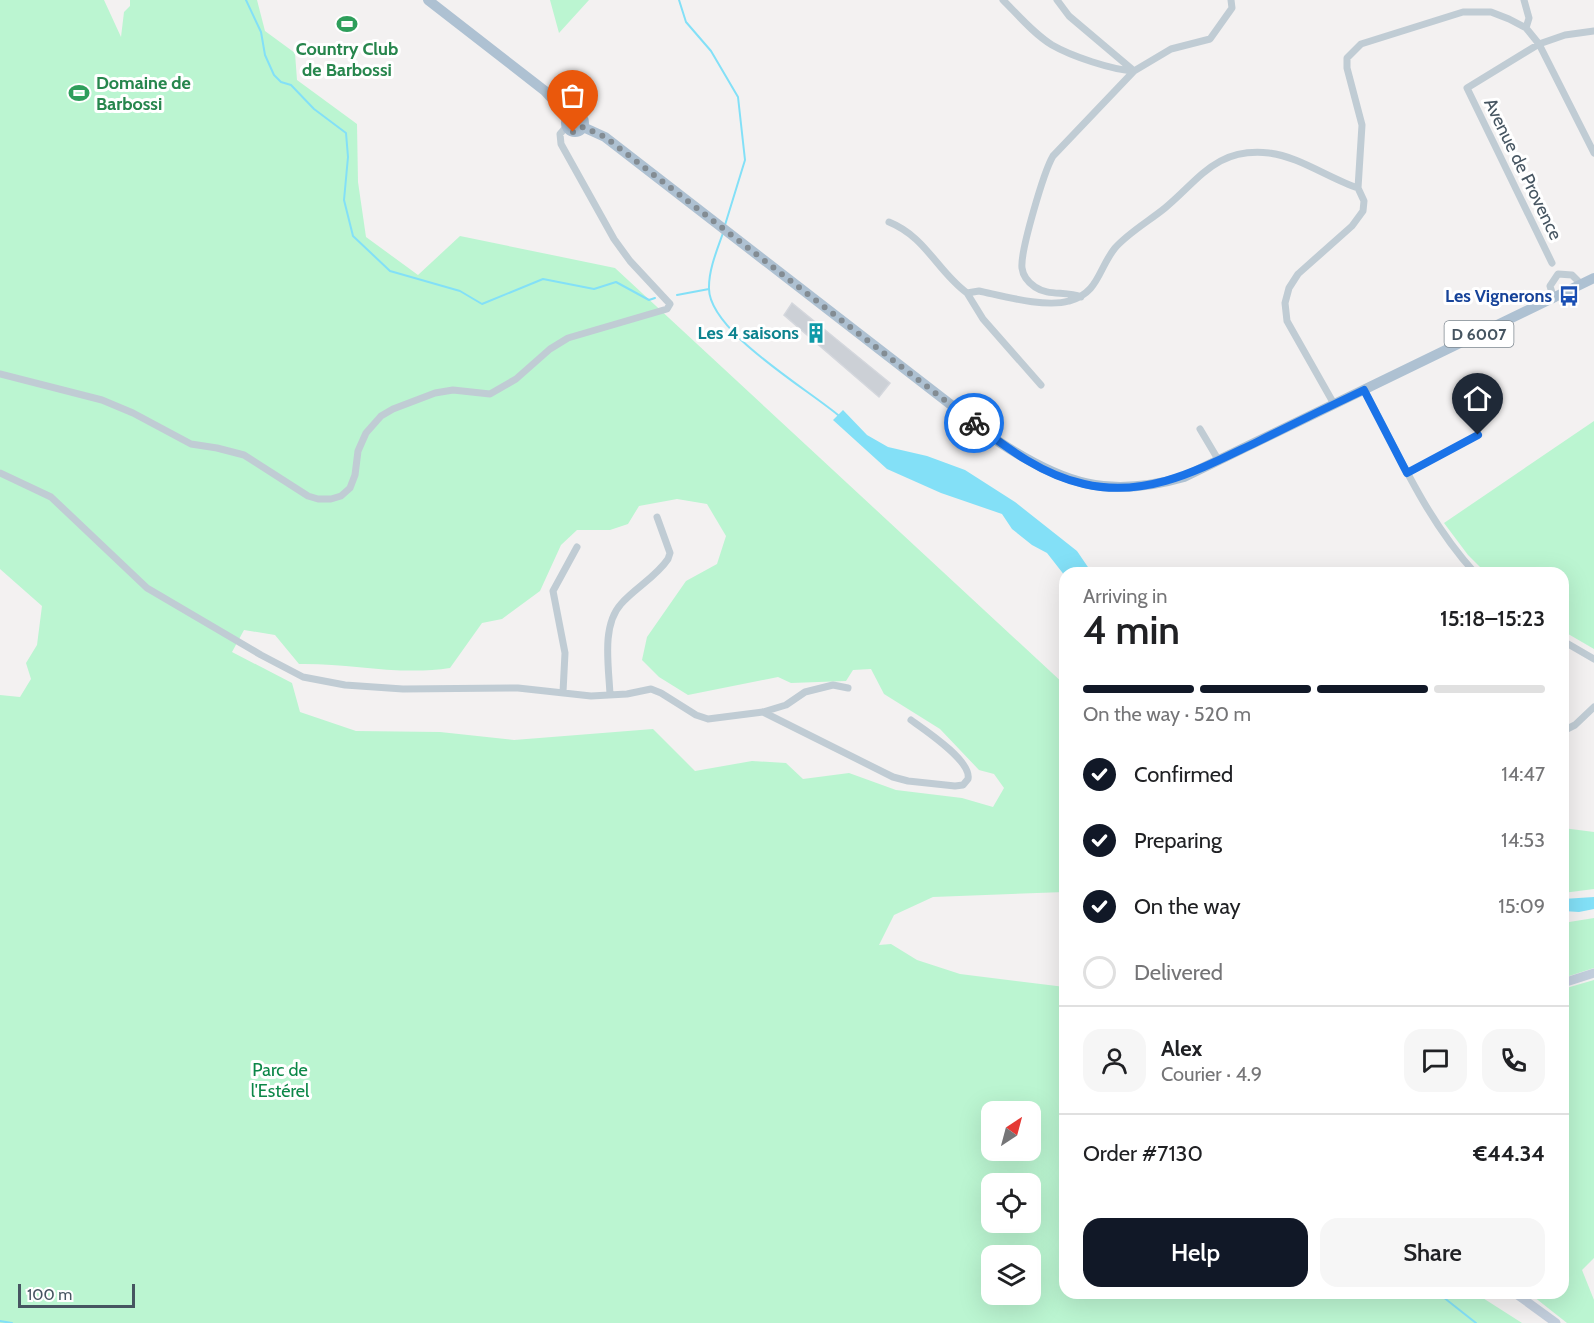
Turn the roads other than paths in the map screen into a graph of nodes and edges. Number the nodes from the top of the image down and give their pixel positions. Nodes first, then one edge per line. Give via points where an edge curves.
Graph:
1 (428, 0) edge
2 (1003, 0) edge
3 (1057, 0) edge
4 (1231, 0) edge
5 (1524, 0) edge
6 (1526, 28) junction
7 (1594, 31) edge
8 (1539, 44) junction
9 (1134, 71) junction
10 (567, 121) junction
11 (1594, 153) edge
12 (1358, 188) junction
13 (889, 222) dead end
14 (1552, 263) dead end
15 (1594, 278) edge
16 (1581, 285) junction
17 (967, 293) junction
18 (1081, 297) junction
19 (1554, 299) junction
20 (0, 374) edge
21 (1041, 385) dead end
22 (1364, 390) junction
23 (1334, 404) junction
24 (1200, 429) dead end
25 (1478, 435) dead end
26 (1218, 461) junction
27 (0, 473) edge
28 (1407, 473) junction
29 (657, 517) dead end
30 (577, 547) dead end
31 (1469, 567) edge
32 (1569, 644) edge
33 (1594, 659) edge
34 (848, 688) dead end
35 (563, 692) junction
36 (610, 695) junction
37 (1594, 707) edge
38 (764, 712) junction
39 (910, 720) dead end
40 (1569, 728) edge
41 (1594, 973) edge
42 (1569, 981) edge
43 (1523, 1299) edge
44 (1556, 1323) edge

1 - 10 main road via 545,90
2 - 9 street via 1053,45 1117,70
3 - 9 street via 1069,16
4 - 9 street via 1232,8 1210,39 1171,49
5 - 6 street via 1529,18
6 - 8 street
6 - 12 street via 1491,12 1463,12 1361,44 1347,58 1362,125
7 - 8 street
8 - 11 street
8 - 14 street, Avenue de Provence via 1467,88
9 - 18 street via 1044,170 1025,251 1023,273 1036,288
10 - 20 street via 560,134 561,144 614,238 670,304 667,309 568,338 490,394 453,390 393,409 381,416 366,434 350,488 341,496 308,496 244,455 191,444 102,400
10 - 26 main road, D 6007 via 573,132 583,127 605,137 904,370 1040,468 1084,484 1132,487 1174,480
12 - 18 street via 1271,153 1230,158 1193,180 1168,206 1117,246 1100,278
12 - 23 street via 1364,201 1360,218 1298,274 1285,303 1287,321
13 - 17 street via 929,250
15 - 16 main road, D 6007
16 - 19 main road, D 6007
16 - 19 street via 1572,275 1557,272 1550,286
17 - 18 street via 979,291 1060,303
17 - 21 street via 983,319
19 - 22 main road, D 6007
22 - 23 main road, D 6007
22 - 28 street
23 - 26 main road, D 6007
24 - 26 street
25 - 28 street
27 - 35 street via 51,497 147,588 303,677 403,689 518,688
28 - 31 street via 1450,546
29 - 36 street via 670,553 613,616 609,630
30 - 35 street via 552,591 565,652
32 - 33 street
34 - 38 street via 833,685 805,692 786,705
35 - 36 street
36 - 38 street via 651,689 708,719
37 - 40 street
38 - 39 street via 893,777 908,782 963,785 968,779 967,769
41 - 42 main road
43 - 44 main road

